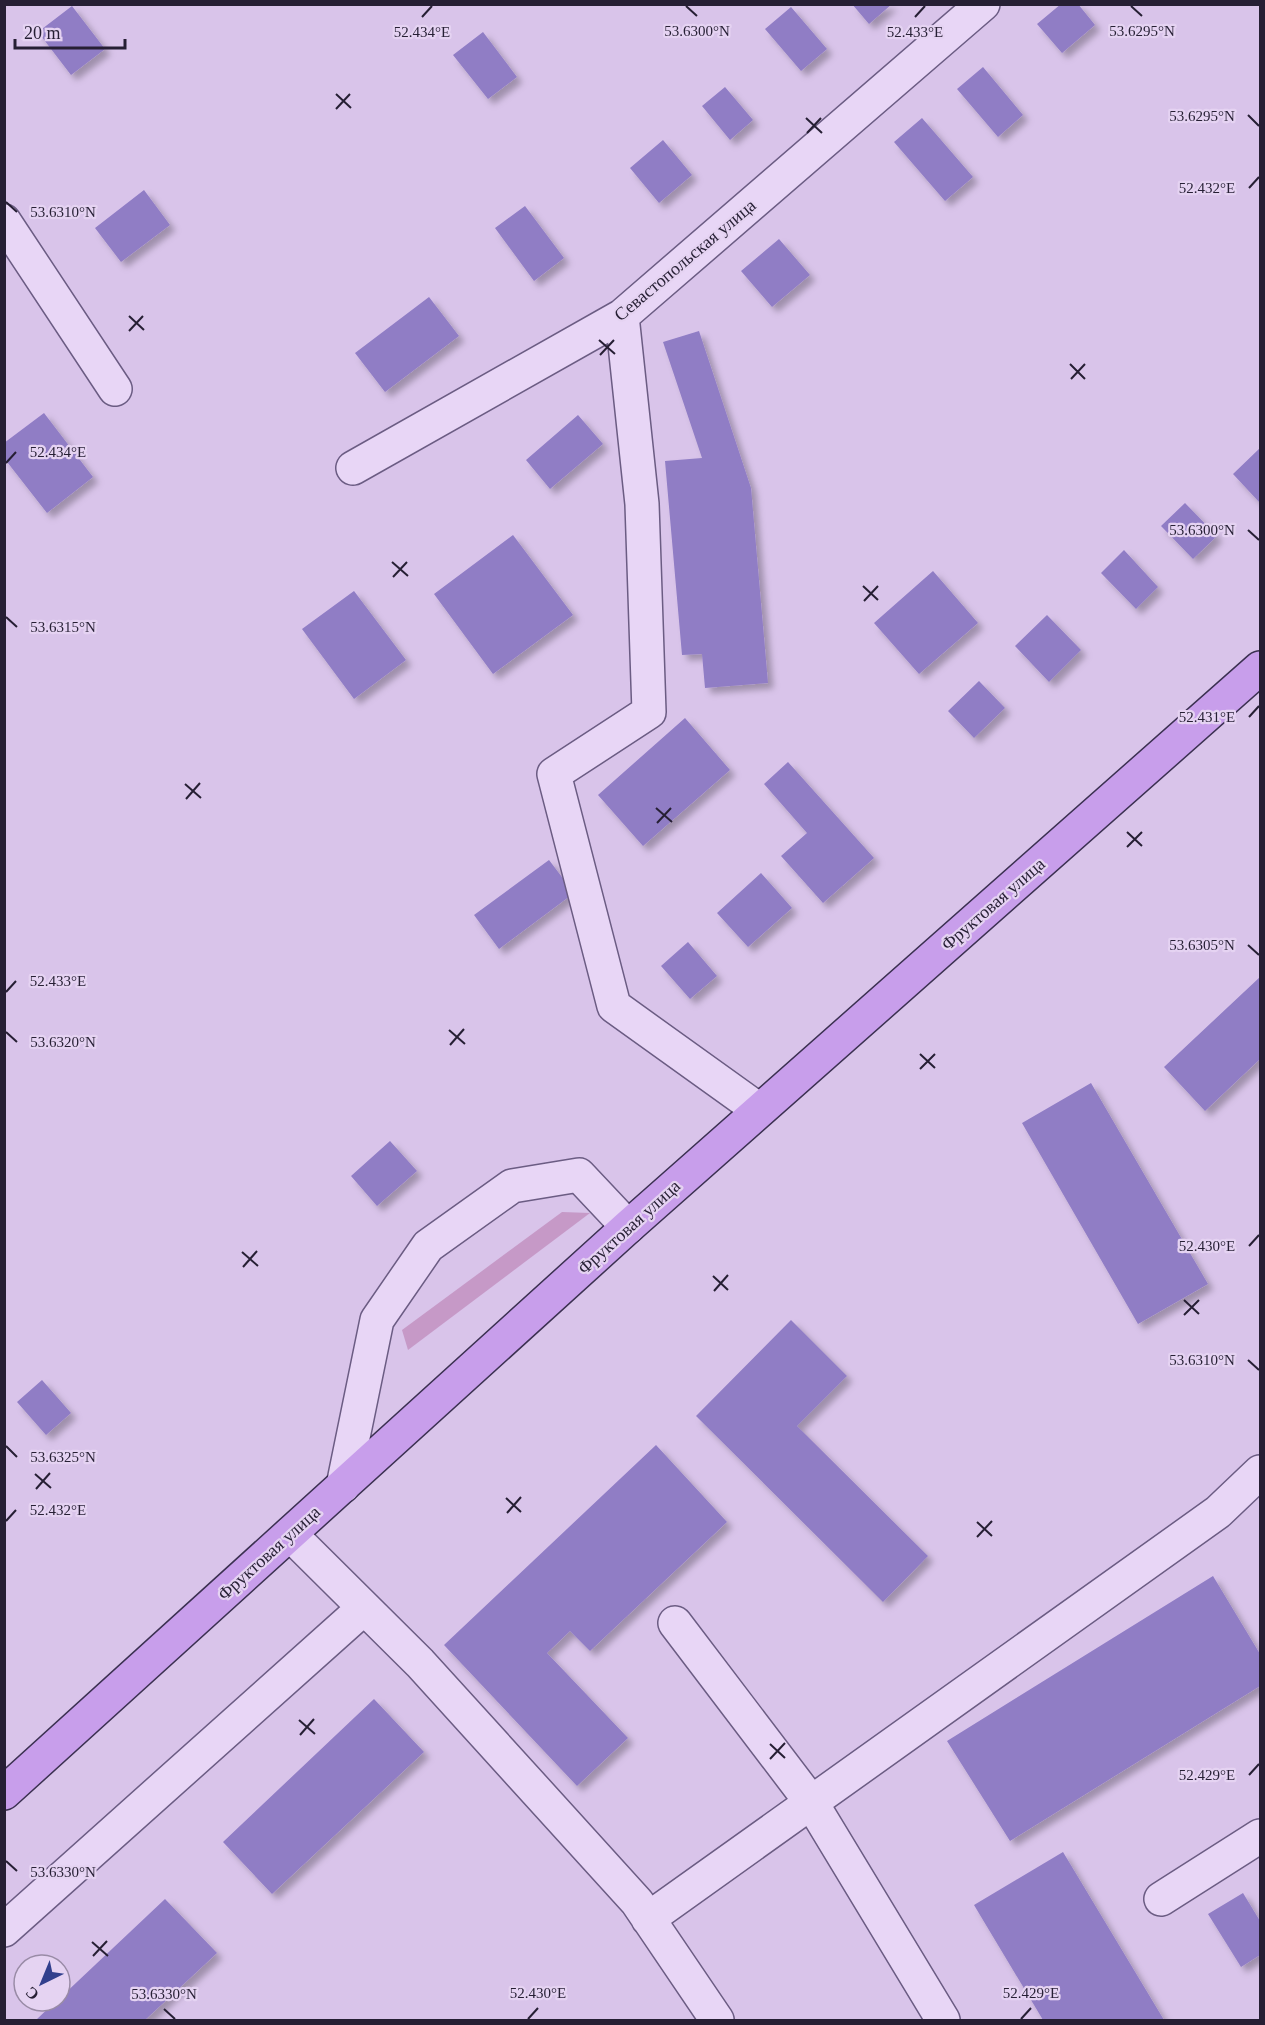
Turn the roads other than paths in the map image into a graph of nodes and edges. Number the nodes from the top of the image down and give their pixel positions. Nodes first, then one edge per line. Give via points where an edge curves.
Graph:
1 (983, 4) edge
2 (4, 221) edge
3 (622, 316) junction
4 (115, 389) dead end
5 (353, 468) dead end
6 (1260, 668) edge
7 (759, 1110) junction
8 (628, 1227) junction
9 (1260, 1472) edge
10 (343, 1486) junction
11 (290, 1534) junction
12 (364, 1608) junction
13 (675, 1623) dead end
14 (4, 1793) edge
15 (812, 1803) junction
16 (1260, 1836) edge
17 (1161, 1899) dead end
18 (648, 1919) junction
19 (4, 1930) edge
20 (717, 2020) edge
21 (943, 2020) edge

1 - 3 street, Севастопольская улица
2 - 4 street
3 - 5 street, Севастопольская улица
3 - 7 street via 642,504 649,712 554,774 615,1006
6 - 7 main road, Фруктовая улица
7 - 8 main road, Фруктовая улица
8 - 10 main road, Фруктовая улица
8 - 10 street via 579,1175 512,1186 428,1246 377,1320
9 - 15 street via 1218,1512
10 - 11 main road, Фруктовая улица
11 - 12 street
11 - 14 main road, Фруктовая улица
12 - 18 street via 420,1663 637,1902
12 - 19 street
13 - 15 street
15 - 18 street
15 - 21 street
16 - 17 street
18 - 20 street

